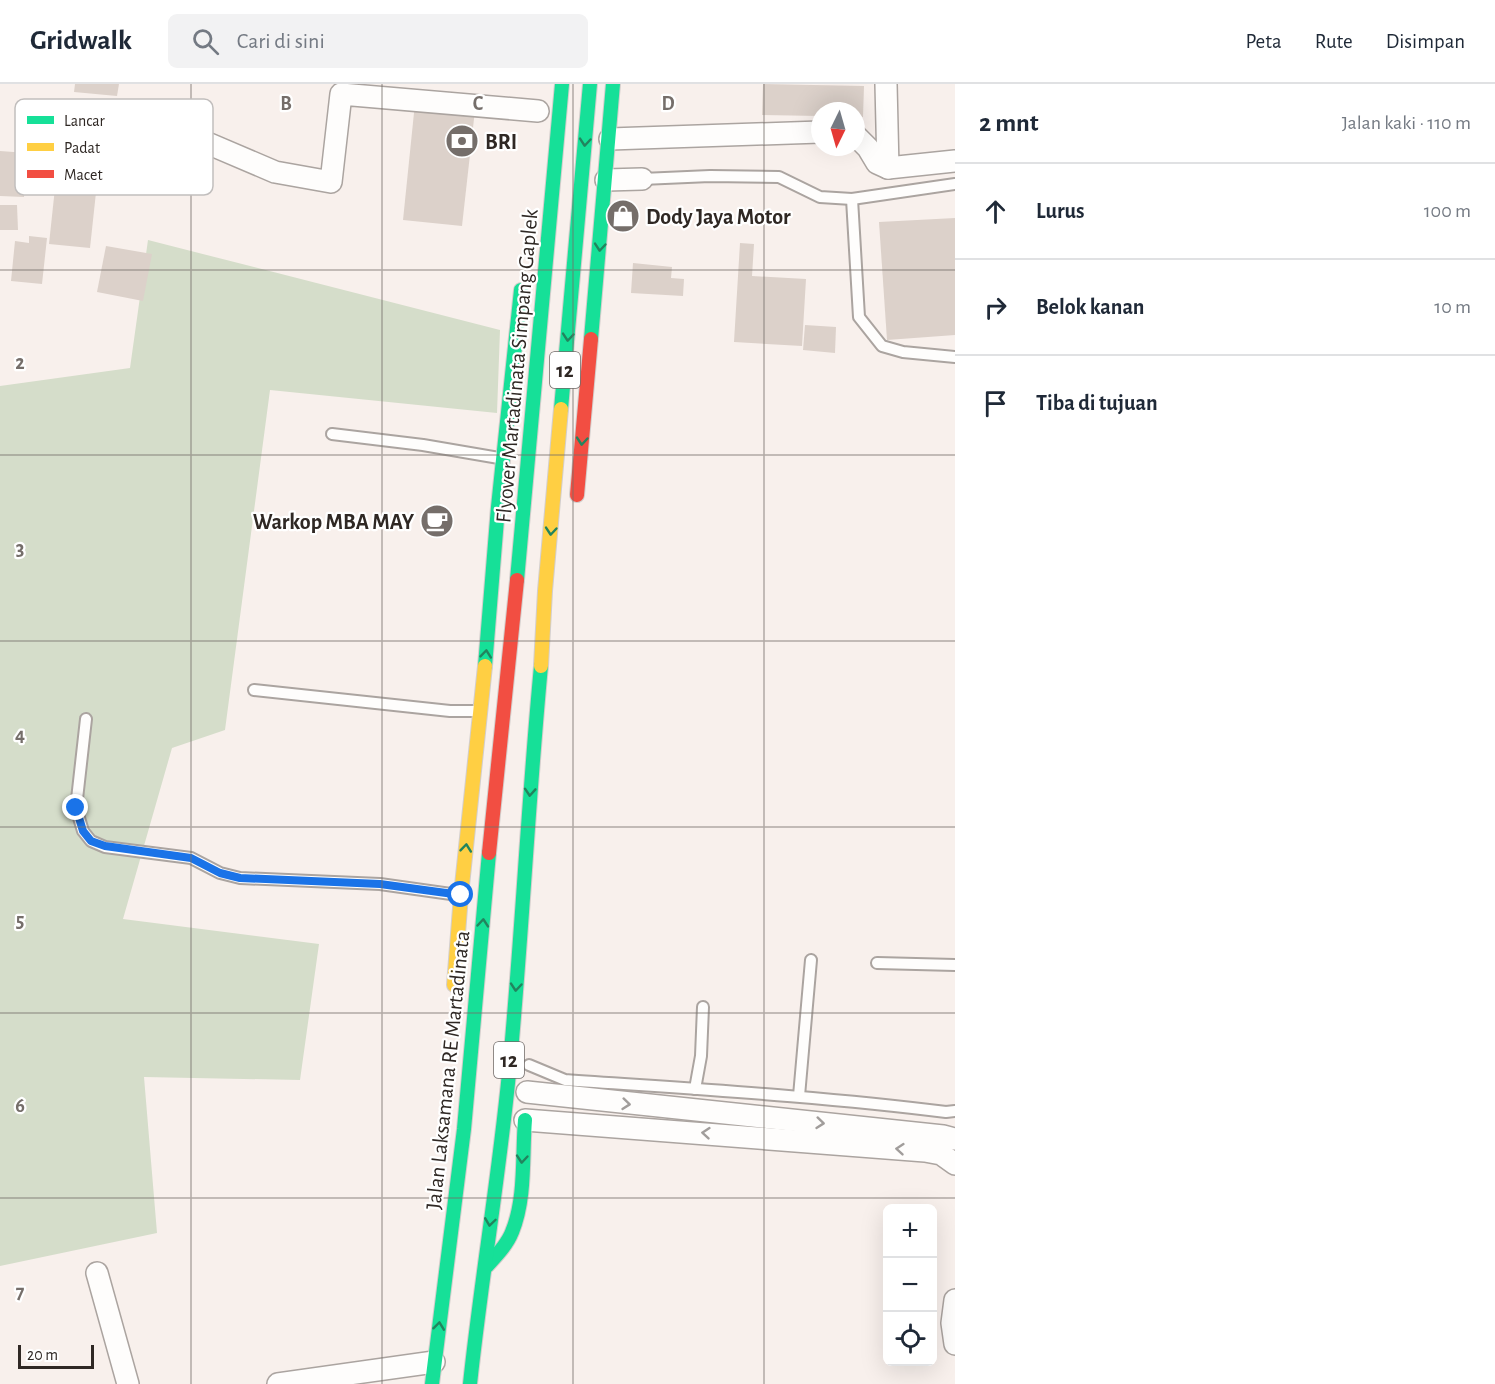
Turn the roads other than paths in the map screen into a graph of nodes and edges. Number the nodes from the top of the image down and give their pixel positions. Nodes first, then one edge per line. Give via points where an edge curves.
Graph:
1 (562, 84) edge
2 (590, 84) edge
3 (613, 84) edge
4 (886, 84) edge
5 (538, 112) dead end
6 (811, 132) edge
7 (610, 140) junction
8 (865, 145) edge
9 (213, 146) edge
10 (955, 161) edge
11 (888, 168) junction
12 (642, 179) joint
13 (606, 180) junction
14 (955, 184) edge
15 (852, 199) junction
16 (522, 280) dead end
17 (955, 357) edge
18 (332, 434) dead end
19 (503, 459) junction
20 (575, 511) dead end
21 (509, 652) joint
22 (254, 690) dead end
23 (480, 711) junction
24 (86, 719) dead end
25 (461, 895) junction
26 (812, 960) dead end
27 (877, 963) dead end
28 (955, 965) edge
29 (454, 996) dead end
30 (703, 1006) dead end
31 (458, 1037) dead end
32 (529, 1059) joint
33 (695, 1089) junction
34 (467, 1094) junction
35 (799, 1096) junction
36 (526, 1106) junction
37 (955, 1111) edge
38 (955, 1139) edge
39 (955, 1164) edge
40 (484, 1271) junction
41 (97, 1273) dead end
42 (955, 1300) edge
43 (955, 1344) edge
44 (434, 1362) junction
45 (129, 1384) edge
46 (278, 1384) edge
47 (432, 1384) edge
48 (470, 1384) edge

1 - 21 highway, Flyover Martadinata Simpang Gaplek / 12
2 -> 40 highway, 12 via 510,1060
3 - 7 highway
4 - 11 street
5 - 9 street via 341,94 331,182 275,172
6 - 7 street
7 - 13 highway
8 - 11 street via 877,163
10 - 11 street
12 - 13 street
12 - 15 lane via 779,177 820,197
13 -> 20 highway
14 - 15 lane
15 - 17 lane via 859,317 882,346
16 - 19 highway
18 - 19 lane
23 -> 19 highway
34 -> 21 highway, Jalan Laksamana RE Martadinata / 12
22 - 23 lane
25 -> 23 highway
24 - 25 lane via 76,808 83,831 91,841 191,858 240,878 380,884
25 - 29 highway
26 - 35 lane
27 - 28 lane
30 - 33 lane
31 - 34 highway
32 - 33 lane via 565,1080
32 - 36 highway
33 - 35 lane
44 -> 34 highway, Jalan Laksamana RE Martadinata / 12
35 - 37 lane
36 -> 38 street
39 -> 36 street via 941,1154 925,1151
36 -> 40 highway via 517,1213 504,1246
40 - 48 highway, 12
41 - 45 street
42 - 43 street
44 - 46 street
44 - 47 highway, Jalan Laksamana RE Martadinata / 12

